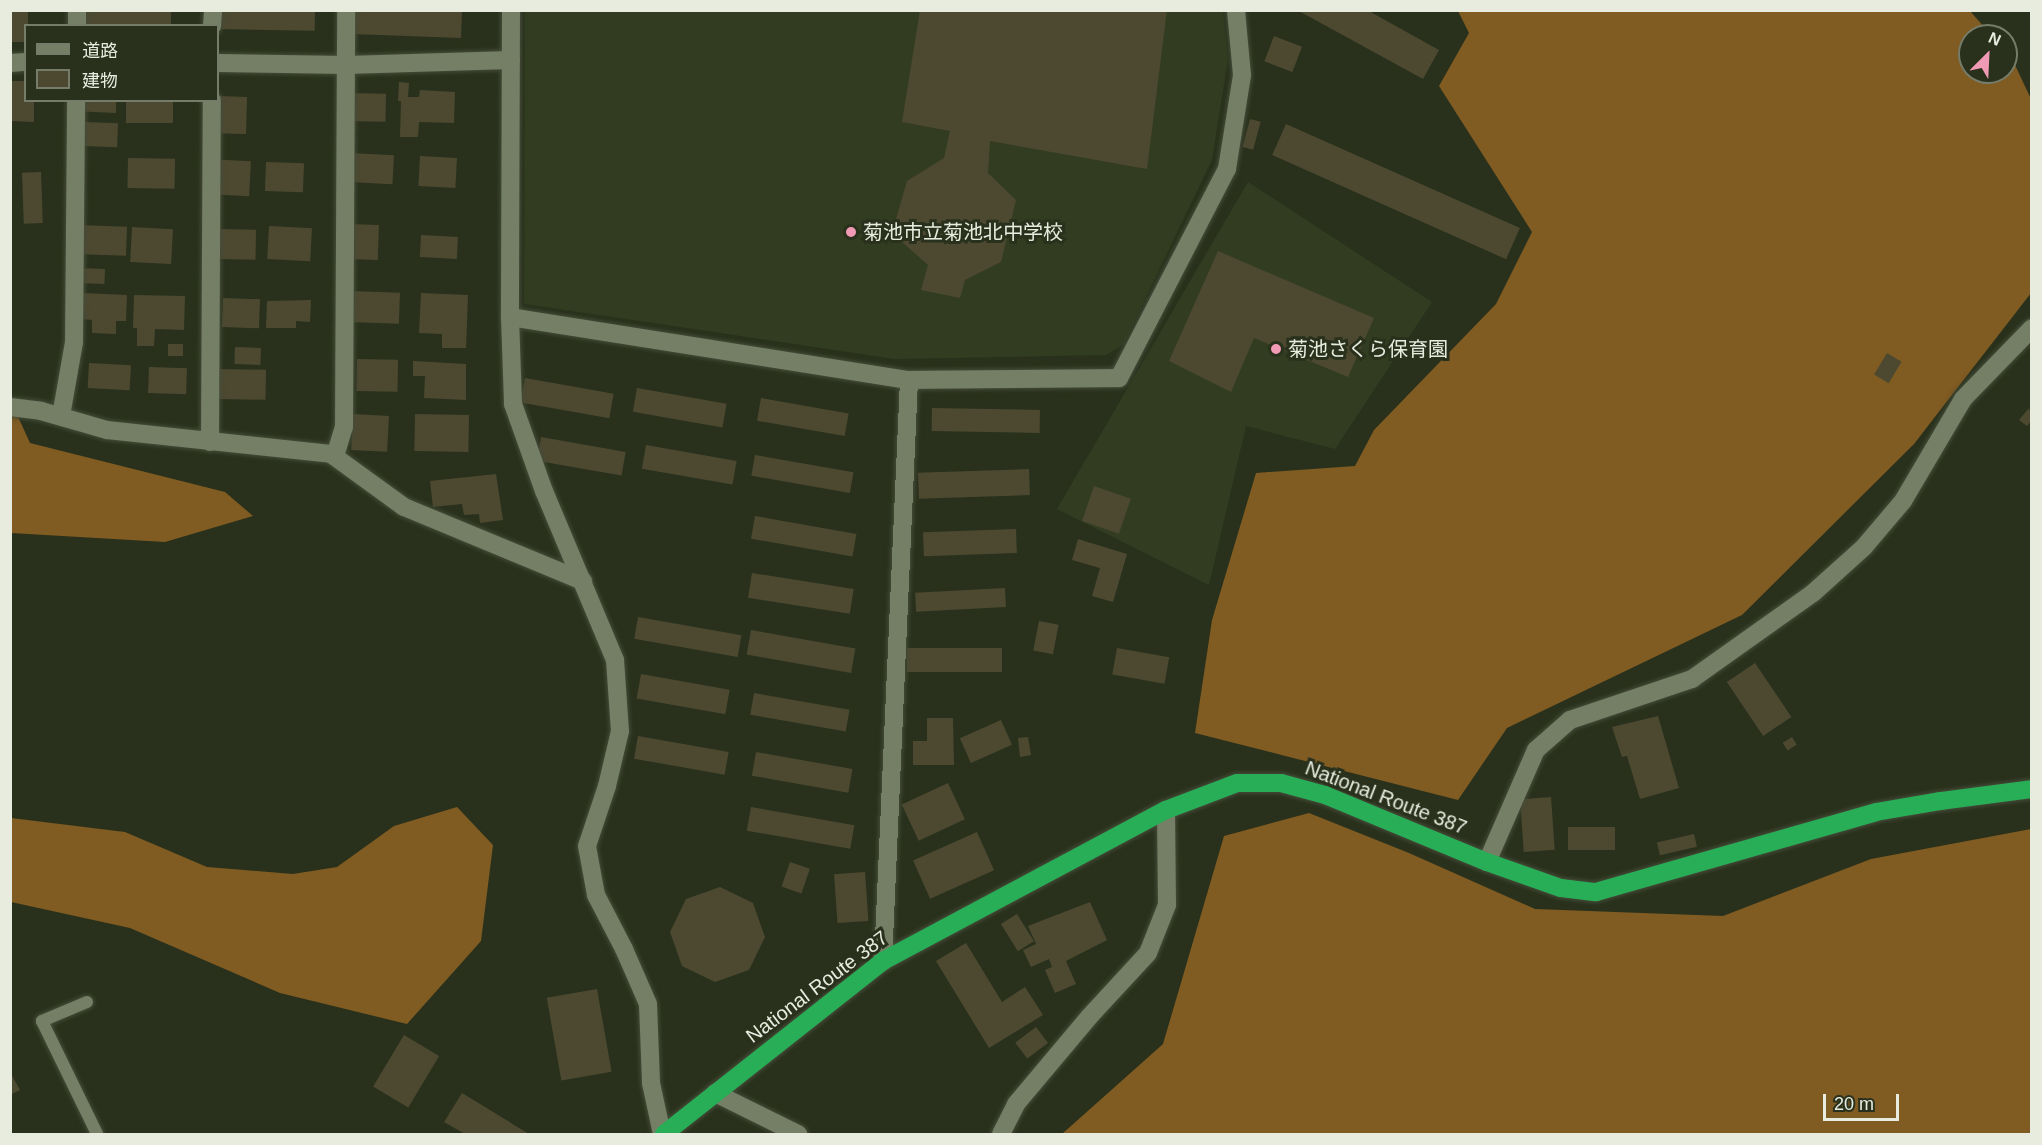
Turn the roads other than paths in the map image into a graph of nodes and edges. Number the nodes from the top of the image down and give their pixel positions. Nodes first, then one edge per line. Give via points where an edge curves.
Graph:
1 (346, 10) edge
2 (511, 10) edge
3 (1236, 10) edge
4 (511, 60) junction
5 (219, 63) edge
6 (346, 65) junction
7 (76, 102) edge
8 (212, 102) edge
9 (510, 317) junction
10 (2031, 328) edge
11 (909, 380) junction
12 (10, 407) edge
13 (61, 416) junction
14 (210, 442) junction
15 (334, 456) junction
16 (583, 581) junction
17 (2031, 789) edge
18 (1166, 810) junction
19 (1487, 862) junction
20 (883, 961) junction
21 (87, 1002) dead end
22 (715, 1093) junction
23 (97, 1134) edge
24 (663, 1134) edge
25 (798, 1134) edge
26 (1001, 1134) edge

1 - 6 street
2 - 4 street
3 - 11 street via 1242,75 1227,169 1119,378
4 - 6 street
4 - 9 street
5 - 6 street
6 - 15 street via 344,427
7 - 13 street via 74,342
8 - 14 street
9 - 11 street
9 - 16 street via 513,404 544,491
10 - 19 street via 1963,399 1904,501 1864,547 1813,593 1692,679 1570,720 1536,750
11 - 20 street
12 - 13 street
13 - 14 street via 107,430
14 - 15 street
15 - 16 street via 404,507
16 - 24 street via 615,660 620,731 587,846 596,895 648,1004 651,1083
17 - 19 highway, National Route 387 via 1876,812 1596,892 1561,888
18 - 19 highway, National Route 387 via 1237,783 1281,783 1326,795
18 - 20 highway, National Route 387
18 - 26 street via 1167,905 1148,953 1016,1104
20 - 22 highway, National Route 387
21 - 23 lane via 42,1021
22 - 24 highway, National Route 387
22 - 25 street

